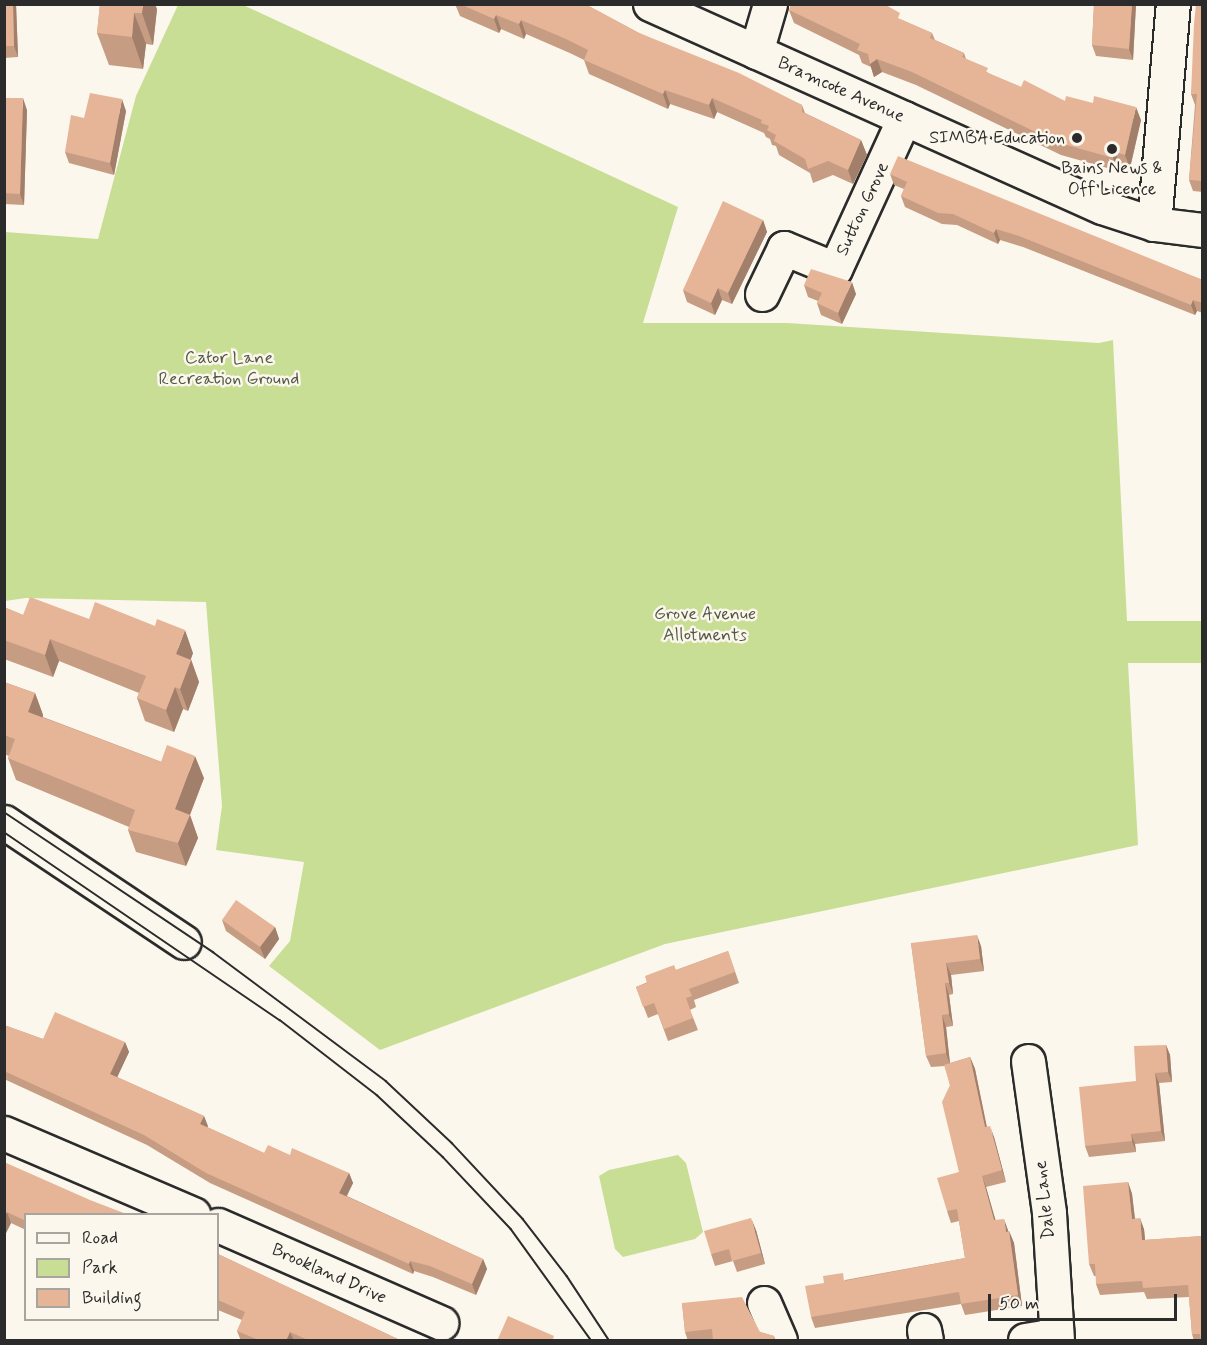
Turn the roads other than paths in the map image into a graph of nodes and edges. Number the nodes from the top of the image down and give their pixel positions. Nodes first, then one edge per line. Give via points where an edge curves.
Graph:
1 (650, 4) edge
2 (770, 4) edge
3 (1173, 4) edge
4 (756, 52) junction
5 (904, 118) junction
6 (1154, 224) junction
7 (1203, 230) edge
8 (762, 294) dead end
9 (4, 822) edge
10 (184, 942) dead end
11 (1028, 1061) dead end
12 (4, 1133) edge
13 (188, 1213) edge
14 (219, 1225) edge
15 (764, 1303) dead end
16 (441, 1323) dead end
17 (1046, 1339) edge
18 (780, 1341) edge

1 - 4 street, Bramcote Avenue
2 - 4 street
3 - 6 street
4 - 5 street, Bramcote Avenue
5 - 6 street, Bramcote Avenue via 1041,182
5 - 8 street, Sutton Grove via 835,268 784,248
6 - 7 street, Bramcote Avenue
9 - 10 street
11 - 17 street, Dale Lane via 1049,1213
12 - 13 street
14 - 16 street, Brookland Drive
15 - 18 street

